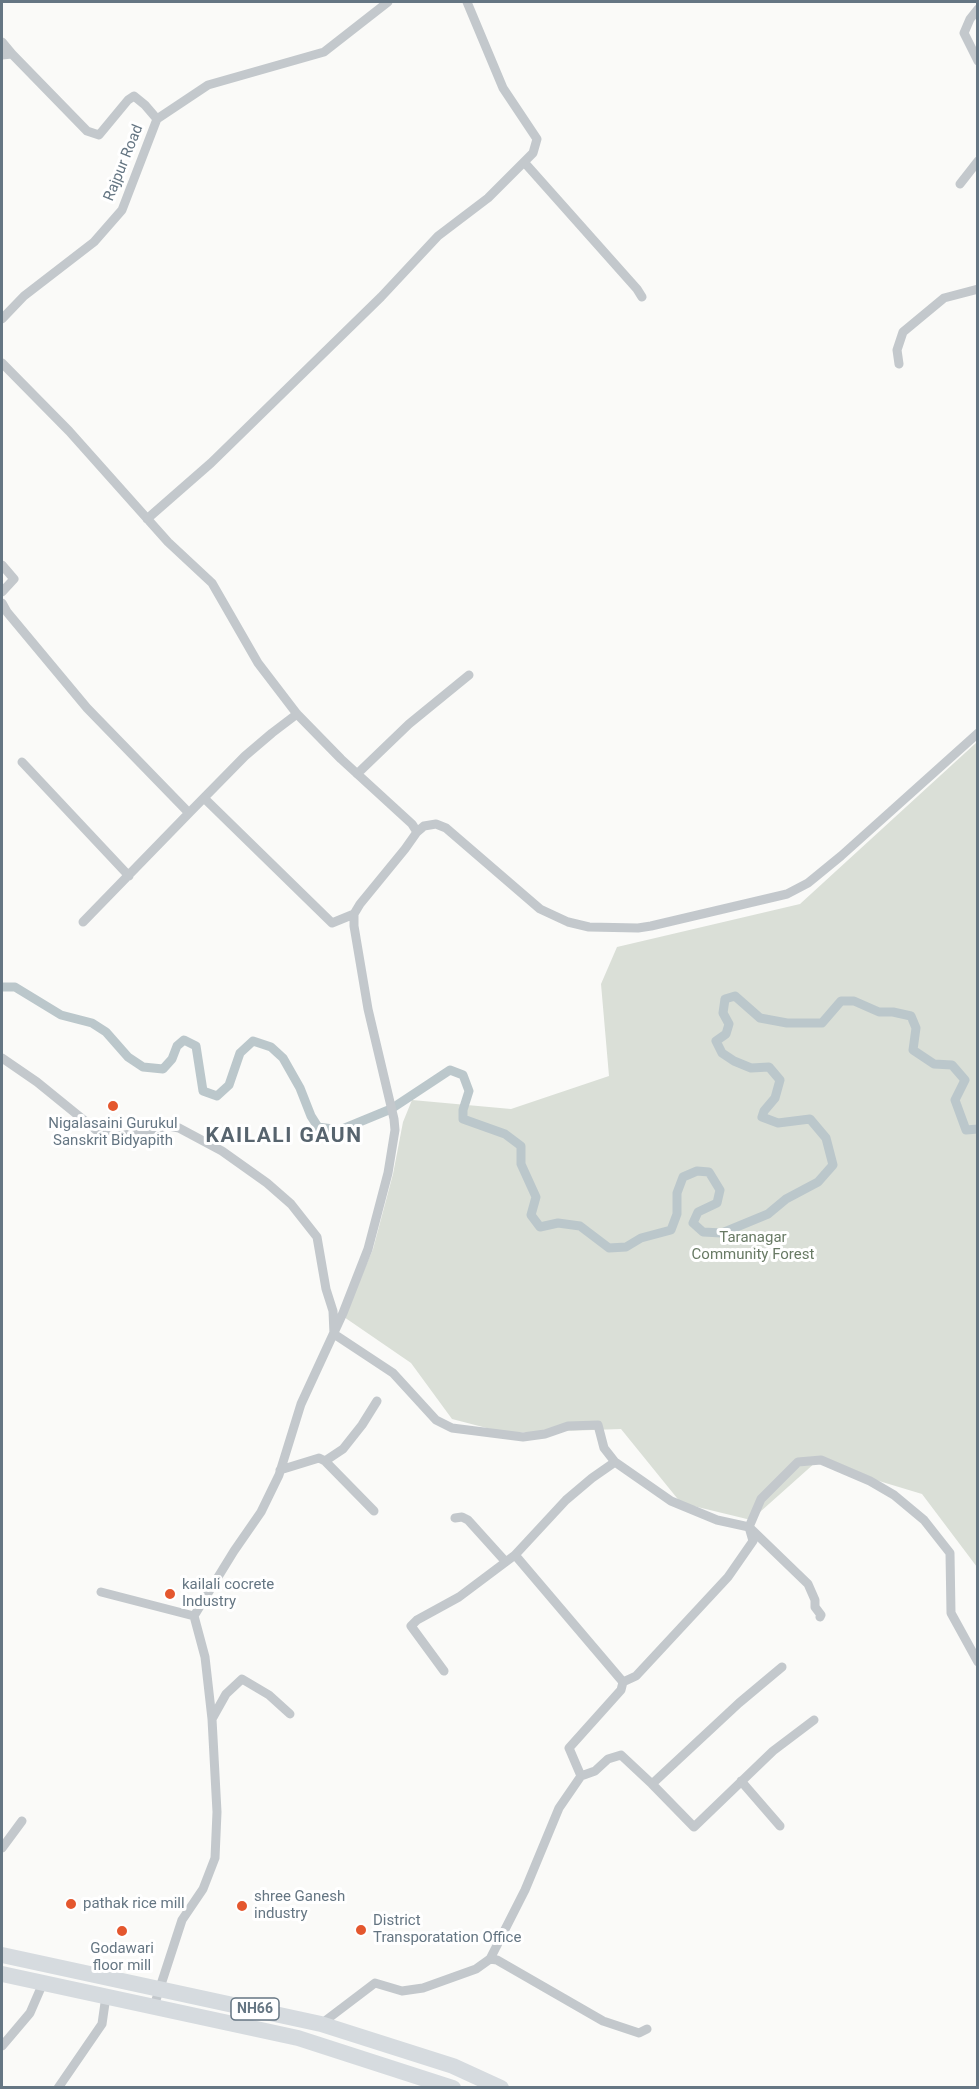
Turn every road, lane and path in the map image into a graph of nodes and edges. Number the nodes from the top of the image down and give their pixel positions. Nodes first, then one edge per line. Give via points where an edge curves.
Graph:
1 (388, 2) edge
2 (467, 2) edge
3 (978, 9) edge
4 (2, 42) edge
5 (12, 54) junction
6 (2, 56) edge
7 (978, 61) edge
8 (157, 119) junction
9 (978, 161) edge
10 (524, 162) junction
11 (960, 184) dead end
12 (978, 289) edge
13 (642, 297) dead end
14 (2, 319) edge
15 (2, 363) edge
16 (899, 364) dead end
17 (147, 519) junction
18 (2, 565) edge
19 (2, 592) edge
20 (2, 603) edge
21 (469, 675) dead end
22 (297, 714) junction
23 (978, 733) edge
24 (22, 762) dead end
25 (357, 774) junction
26 (204, 798) junction
27 (189, 813) junction
28 (417, 832) junction
29 (129, 876) junction
30 (354, 914) junction
31 (83, 922) dead end
32 (2, 1058) edge
33 (334, 1334) junction
34 (377, 1401) dead end
35 (325, 1461) junction
36 (615, 1462) junction
37 (280, 1470) junction
38 (374, 1511) dead end
39 (455, 1518) dead end
40 (749, 1527) junction
41 (515, 1555) junction
42 (505, 1561) junction
43 (101, 1592) dead end
44 (194, 1616) junction
45 (820, 1617) dead end
46 (978, 1662) edge
47 (782, 1667) dead end
48 (444, 1671) dead end
49 (623, 1682) junction
50 (290, 1714) dead end
51 (212, 1719) junction
52 (814, 1720) dead end
53 (581, 1776) junction
54 (741, 1782) junction
55 (652, 1784) junction
56 (22, 1821) dead end
57 (780, 1826) dead end
58 (2, 1848) edge
59 (2, 1955) edge
60 (490, 1959) junction
61 (2, 1974) edge
62 (43, 1983) junction
63 (159, 1990) junction
64 (106, 1996) junction
65 (154, 2006) junction
66 (321, 2024) junction
67 (647, 2029) dead end
68 (2, 2046) edge
69 (58, 2088) edge
70 (453, 2088) edge
71 (501, 2088) edge

1 - 8 street, Rajpur Road via 324,52 208,85
2 - 10 street via 503,88 537,139 533,153
3 - 7 street via 964,33
4 - 5 street
5 - 6 street
5 - 8 street via 87,131 99,135 134,96
8 - 14 street, Rajpur Road via 122,210 94,242 24,296
9 - 11 street
10 - 13 street
10 - 17 street via 488,198 438,236 211,463
12 - 16 street via 944,298 903,332 897,350
15 - 17 street
17 - 22 street via 212,583 258,663
18 - 19 street via 14,579
20 - 27 street via 87,708
21 - 25 street via 409,724
22 - 25 street
22 - 26 street via 245,756
23 - 28 street via 807,883 787,894 651,926 589,927 568,922 540,909 446,828 436,824
24 - 29 street
25 - 28 street
26 - 27 street
26 - 30 street via 332,923
27 - 29 street
28 - 30 street
29 - 31 street
30 - 33 street via 368,1009 395,1130 368,1249
32 - 33 street via 101,1134 120,1136 169,1126 179,1128 222,1150 267,1183 291,1204 317,1237
33 - 36 street via 393,1373 436,1420 452,1428 523,1437 568,1426 598,1425 604,1448
33 - 37 street via 301,1404
34 - 35 street via 344,1449
35 - 37 street via 319,1458
35 - 38 street
36 - 40 street via 671,1501 717,1520
36 - 41 street via 566,1500
37 - 44 street via 261,1512
39 - 42 street via 468,1520
40 - 45 street via 808,1584
40 - 46 street via 761,1500 798,1462 821,1460 894,1495 924,1520 950,1553 951,1613
40 - 49 street via 753,1541 728,1577 636,1676
41 - 42 street
41 - 49 street
42 - 48 street via 459,1597 411,1626
43 - 44 street
44 - 51 street via 205,1657
47 - 55 street
49 - 53 street via 621,1690 569,1748
50 - 51 street via 242,1679 226,1694
51 - 63 street via 215,1858 203,1889 182,1920
52 - 54 street
53 - 55 street via 621,1755
53 - 60 street via 560,1808
54 - 55 street via 694,1827
54 - 57 street
56 - 58 street
59 - 63 highway, NH66
60 - 66 street via 476,1969 423,1988 402,1991 375,1983
60 - 67 street via 603,2021 639,2033
61 - 62 highway, NH66
62 - 64 highway, NH66
62 - 68 street via 30,2013
63 - 65 street
63 - 66 highway, NH66
64 - 65 highway, NH66
64 - 69 street via 102,2024
65 - 70 highway, NH66 via 298,2038
66 - 71 highway, NH66 via 453,2066

